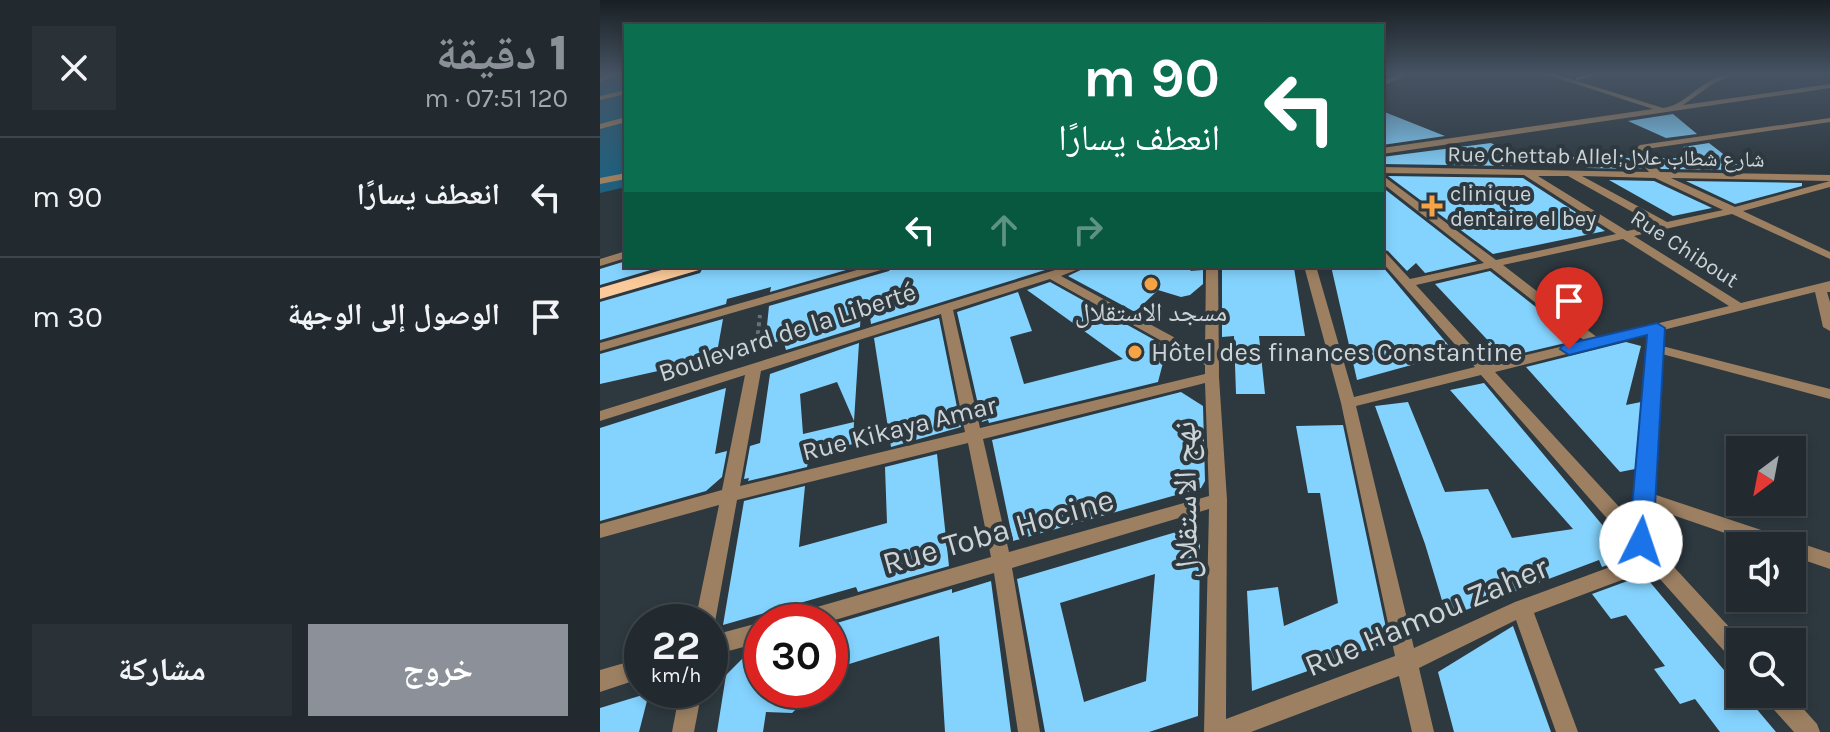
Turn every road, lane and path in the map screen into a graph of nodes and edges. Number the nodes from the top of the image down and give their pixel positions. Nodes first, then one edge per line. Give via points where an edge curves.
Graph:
1 (1666, 108) edge
2 (1675, 108) edge
3 (1669, 109) junction
4 (624, 117) edge
5 (1830, 120) edge
6 (600, 124) edge
7 (624, 128) edge
8 (600, 134) edge
9 (1384, 151) edge
10 (1384, 170) edge
11 (1527, 173) junction
12 (1568, 173) junction
13 (1657, 175) junction
14 (624, 176) edge
15 (1830, 178) edge
16 (1384, 180) edge
17 (600, 181) edge
18 (1830, 184) edge
19 (1737, 210) junction
20 (1666, 226) junction
21 (1628, 235) junction
22 (624, 255) edge
23 (1830, 256) edge
24 (1384, 257) edge
25 (600, 263) edge
26 (1495, 264) junction
27 (686, 268) edge
28 (877, 268) edge
29 (1073, 268) edge
30 (1212, 268) edge
31 (1311, 268) edge
32 (1050, 275) junction
33 (1408, 283) junction
34 (1827, 287) edge
35 (600, 294) edge
36 (762, 301) junction
37 (946, 307) junction
38 (1739, 307) junction
39 (1830, 327) edge
40 (1657, 328) junction
41 (1596, 343) junction
42 (600, 347) edge
43 (1655, 348) junction
44 (754, 368) junction
45 (1212, 370) junction
46 (1487, 370) junction
47 (1830, 394) edge
48 (1348, 403) junction
49 (600, 416) edge
50 (975, 434) junction
51 (730, 495) junction
52 (1644, 498) junction
53 (1218, 500) junction
54 (600, 531) edge
55 (1744, 532) edge
56 (1648, 550) junction
57 (1806, 553) edge
58 (1830, 561) edge
59 (1002, 563) junction
60 (709, 604) edge
61 (848, 607) edge
62 (1522, 608) junction
63 (1726, 638) edge
64 (1408, 662) junction
65 (624, 674) edge
66 (600, 681) edge
67 (688, 708) edge
68 (1788, 708) edge
69 (683, 732) edge
70 (1029, 732) edge
71 (1215, 732) edge
72 (1221, 732) edge
73 (1423, 732) edge
74 (1567, 732) edge
75 (1809, 732) edge

1 - 3 street
2 - 3 street
3 - 9 street
4 - 6 street
5 - 13 street via 1637,150
7 - 8 street
10 - 11 street, Rue Chettab Allel;شارع شطاب علال
11 - 12 street, Rue Chettab Allel;شارع شطاب علال
11 - 21 street, Rue Chibout
12 - 13 street, Rue Chettab Allel;شارع شطاب علال
12 - 20 street
13 - 15 street, Rue Chettab Allel;شارع شطاب علال
13 - 19 street
14 - 17 street
16 - 26 street
18 - 19 street
19 - 20 street
19 - 23 street
20 - 21 street
21 - 26 street
21 - 38 street, Rue Chibout
22 - 25 street
24 - 33 street
26 - 33 street
26 - 41 street
27 - 35 main road
28 - 36 street
29 - 32 street, Boulevard de la Liberté
30 - 45 street, نهج الاستقلال
31 - 48 street
32 - 37 street, Boulevard de la Liberté
32 - 45 street via 1081,288
33 - 46 street
34 - 38 street
34 - 39 street
36 - 42 street
36 - 44 path
37 - 44 street, Boulevard de la Liberté
37 - 50 street
38 - 40 street
40 - 41 street
40 - 43 street
41 - 46 street
43 - 47 street
43 - 52 street
44 - 49 street, Boulevard de la Liberté
44 - 51 street
45 - 50 street, Rue Kikaya Amar
45 - 53 street, نهج الاستقلال
46 - 48 street
46 - 56 street
48 - 64 street
50 - 51 street, Rue Kikaya Amar
50 - 59 street
51 - 54 street, Rue Kikaya Amar
51 - 60 street
52 - 55 street
52 - 56 street
53 - 59 street, Rue Toba Hocine
53 - 71 street, نهج الاستقلال
56 - 62 street, Rue Hamou Zaher
56 - 63 street
57 - 58 street
59 - 61 street, Rue Toba Hocine
59 - 70 street
62 - 64 street, Rue Hamou Zaher
62 - 74 street
64 - 72 street, Rue Hamou Zaher
64 - 73 street
65 - 66 street
67 - 69 street
68 - 75 street

